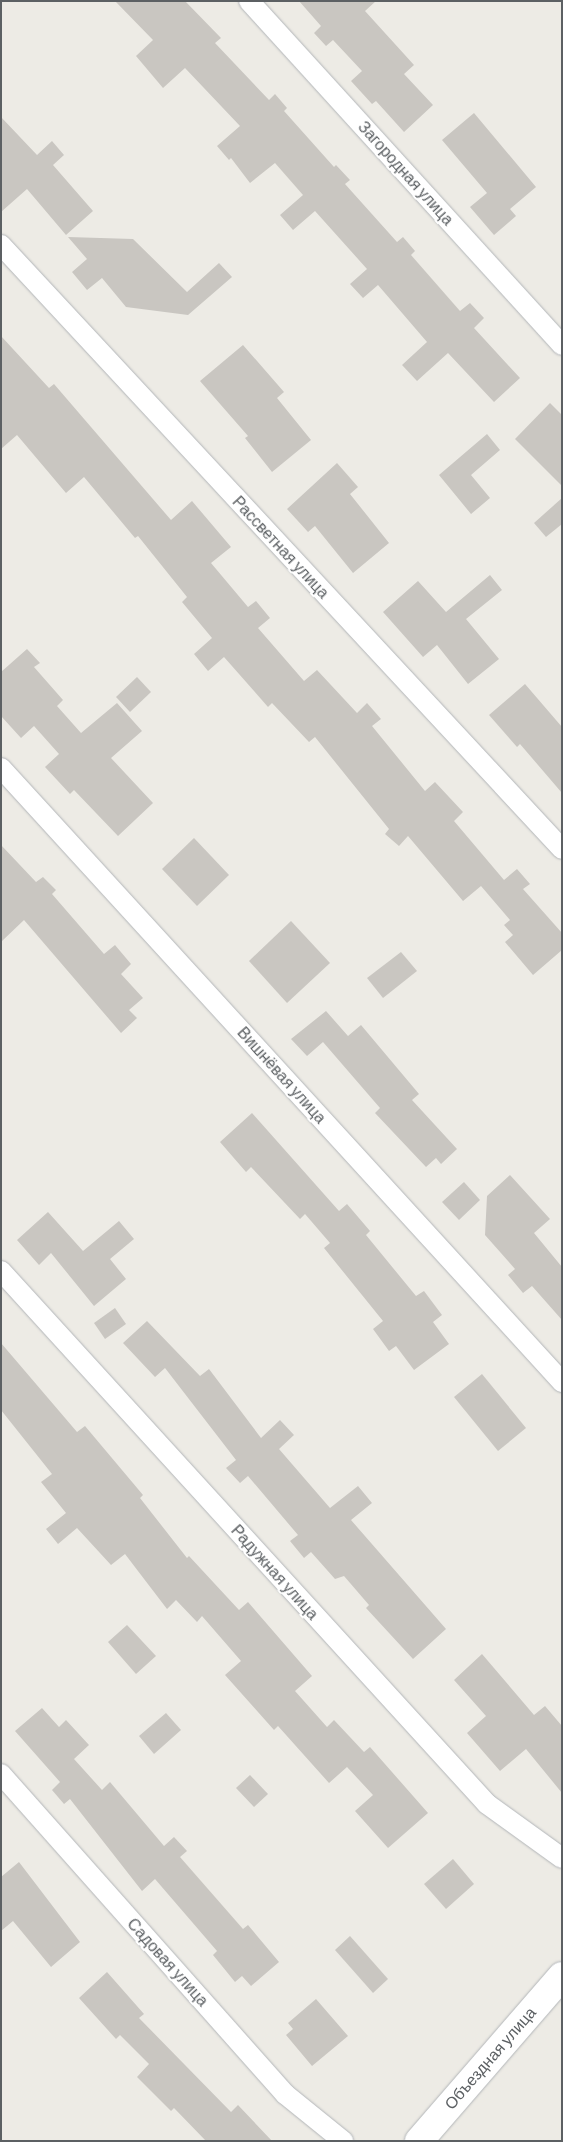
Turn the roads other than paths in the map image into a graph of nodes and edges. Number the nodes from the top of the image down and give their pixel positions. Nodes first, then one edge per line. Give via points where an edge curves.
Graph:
1 (249, 1) edge
2 (1, 245) edge
3 (562, 345) edge
4 (1, 768) edge
5 (562, 849) edge
6 (1, 1271) edge
7 (562, 1382) edge
8 (1, 1774) edge
9 (562, 1858) edge
10 (562, 1976) edge
11 (343, 2141) edge
12 (419, 2141) edge

1 - 3 street, Загородная улица
2 - 5 street, Рассветная улица
4 - 7 street, Вишнёвая улица
6 - 9 street, Радужная улица via 487,1804
8 - 11 street, Садовая улица via 285,2094
10 - 12 main road, Объездная улица

